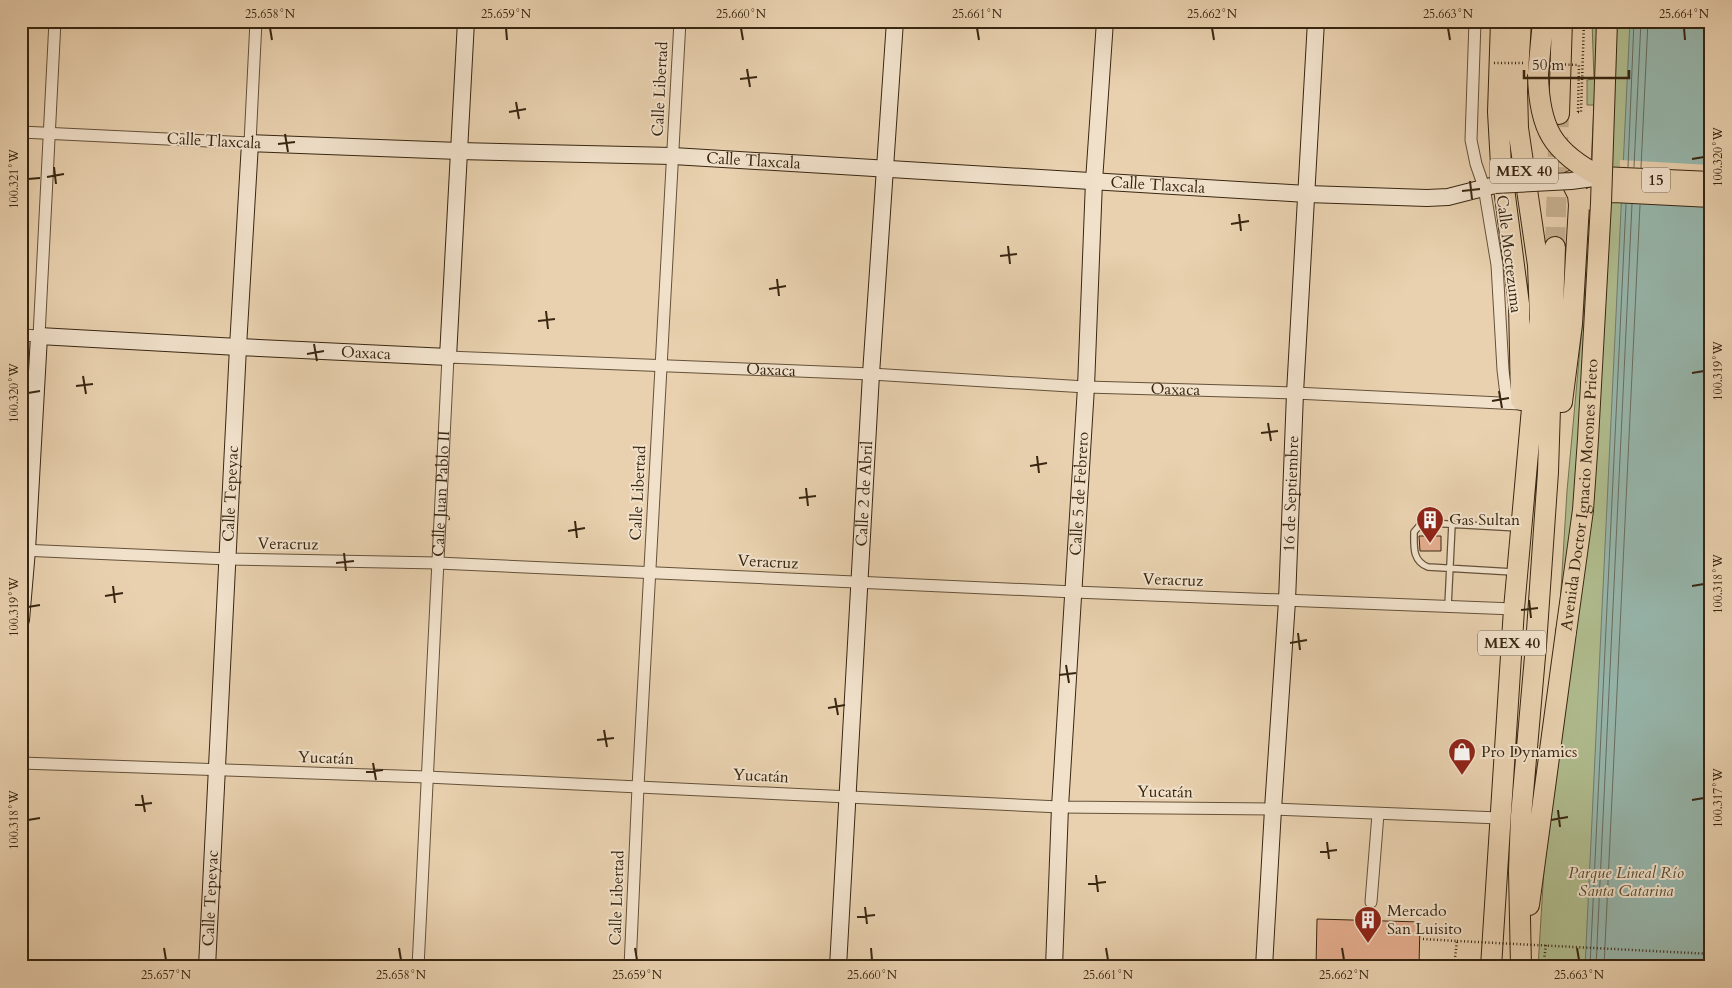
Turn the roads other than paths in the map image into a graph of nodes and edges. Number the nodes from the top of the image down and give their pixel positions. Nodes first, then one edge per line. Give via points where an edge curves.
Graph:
1 (56, 21) edge
2 (256, 21) edge
3 (466, 21) edge
4 (680, 21) edge
5 (895, 21) edge
6 (1105, 21) edge
7 (1316, 21) edge
8 (1474, 21) edge
9 (1501, 21) edge
10 (1521, 21) edge
11 (1543, 21) edge
12 (1562, 21) edge
13 (1608, 21) edge
14 (1569, 113) tunnel mouth
15 (21, 132) edge
16 (50, 133) junction
17 (250, 143) junction
18 (459, 151) junction
19 (673, 156) junction
20 (885, 169) junction
21 (1601, 177) junction
22 (1094, 181) junction
23 (1571, 181) junction
24 (1711, 182) edge
25 (1490, 186) junction
26 (1308, 194) junction
27 (1711, 196) edge
28 (1579, 206) junction
29 (1555, 247) tunnel mouth
30 (21, 335) edge
31 (39, 336) junction
32 (238, 347) junction
33 (448, 357) junction
34 (662, 366) junction
35 (871, 374) junction
36 (1086, 387) junction
37 (1295, 393) junction
38 (1514, 403) junction
39 (1529, 434) junction
40 (1548, 467) junction
41 (1452, 524) junction
42 (1521, 528) junction
43 (24, 550) edge
44 (228, 559) junction
45 (438, 563) junction
46 (1451, 568) junction
47 (650, 572) junction
48 (1517, 572) junction
49 (861, 582) junction
50 (1074, 592) junction
51 (1286, 601) junction
52 (1448, 606) junction
53 (1514, 609) junction
54 (21, 620) edge
55 (21, 763) edge
56 (216, 771) junction
57 (427, 777) junction
58 (638, 787) junction
59 (847, 797) junction
60 (1060, 807) junction
61 (1273, 809) junction
62 (1378, 814) junction
63 (1531, 815) junction
64 (1499, 818) junction
65 (1371, 902) dead end
66 (206, 967) edge
67 (418, 967) edge
68 (630, 967) edge
69 (838, 967) edge
70 (1054, 967) edge
71 (1264, 967) edge
72 (1491, 967) edge
73 (1521, 967) edge

1 - 16 street
2 - 17 street, Calle Tepeyac
3 - 18 street, Calle Juan Pablo II
4 - 19 street, Calle Libertad
5 - 20 street, Calle 2 de Abril
6 - 22 street, Calle 5 de Febrero
7 - 26 street, 16 de Septiembre
8 - 25 street, Calle Moctezuma via 1471,140 1476,164
9 - 38 highway via 1498,112 1501,165 1519,304
10 - 39 highway, MEX 40 via 1518,128 1538,265 1540,319
11 - 21 highway, bridge via 1538,74 1541,114 1550,136 1572,160
12 - 14 highway
13 - 63 highway, Avenida Doctor Ignacio Morones Prieto / MEX 40, bridge via 1598,272 1583,510
15 - 16 street, Calle Tlaxcala
16 - 17 street, Calle Tlaxcala
16 - 31 street
17 - 18 street, Calle Tlaxcala
17 - 32 street, Calle Tepeyac
18 - 19 street, Calle Tlaxcala
18 - 33 street, Calle Juan Pablo II
19 - 20 street, Calle Tlaxcala
19 - 34 street, Calle Libertad
20 - 22 street, Calle Tlaxcala
20 - 35 street, Calle 2 de Abril
21 - 23 street, 15, bridge
21 - 24 highway, 15
22 - 26 street, Calle Tlaxcala
22 - 36 street, Calle 5 de Febrero
23 - 25 street, 15, bridge
23 - 28 highway
25 - 26 street, Calle Tlaxcala via 1448,197 1427,198
25 - 38 street, Calle Moctezuma via 1504,370
26 - 37 street, 16 de Septiembre
27 - 28 highway via 1613,192 1588,198
28 - 40 highway via 1572,324 1557,440
29 - 40 highway, MEX 40
30 - 31 street, Oaxaca
31 - 32 street, Oaxaca
31 - 43 street
32 - 33 street, Oaxaca
32 - 44 street, Calle Tepeyac
33 - 34 street, Oaxaca
33 - 45 street, Calle Juan Pablo II
34 - 35 street, Oaxaca
34 - 47 street, Calle Libertad
35 - 36 street, Oaxaca
35 - 49 street, Calle 2 de Abril
36 - 37 street, Oaxaca
36 - 50 street, Calle 5 de Febrero
37 - 38 street, Oaxaca
37 - 51 street, 16 de Septiembre
38 - 39 highway
39 - 42 highway, MEX 40
40 - 63 highway, MEX 40 via 1536,645
41 - 42 lane
41 - 46 lane
41 - 46 lane via 1424,524 1414,532 1414,551 1418,562 1428,567
42 - 48 highway, MEX 40
43 - 44 street, Veracruz
43 - 54 street
44 - 45 street, Veracruz
44 - 56 street, Calle Tepeyac
45 - 47 street, Veracruz
45 - 57 street, Calle Juan Pablo II
46 - 48 lane
46 - 52 lane
47 - 49 street, Veracruz
47 - 58 street, Calle Libertad
48 - 53 highway, MEX 40
49 - 50 street, Veracruz
49 - 59 street, Calle 2 de Abril
50 - 51 street, Veracruz
50 - 60 street, Calle 5 de Febrero
51 - 52 street, Veracruz
51 - 61 street, 16 de Septiembre
52 - 53 street, Veracruz
53 - 64 highway, MEX 40
55 - 56 street, Yucatán
56 - 57 street, Yucatán
56 - 66 street, Calle Tepeyac
57 - 58 street, Yucatán
57 - 67 street, Calle Juan Pablo II
58 - 59 street, Yucatán
58 - 68 street, Calle Libertad
59 - 60 street, Yucatán
59 - 69 street, Calle 2 de Abril
60 - 61 street, Yucatán
60 - 70 street, Calle 5 de Febrero
61 - 62 street, Yucatán
61 - 71 street, 16 de Septiembre
62 - 64 street, Yucatán
62 - 65 street
63 - 73 highway, Avenida Doctor Ignacio Morones Prieto / MEX 40
64 - 72 highway, MEX 40

